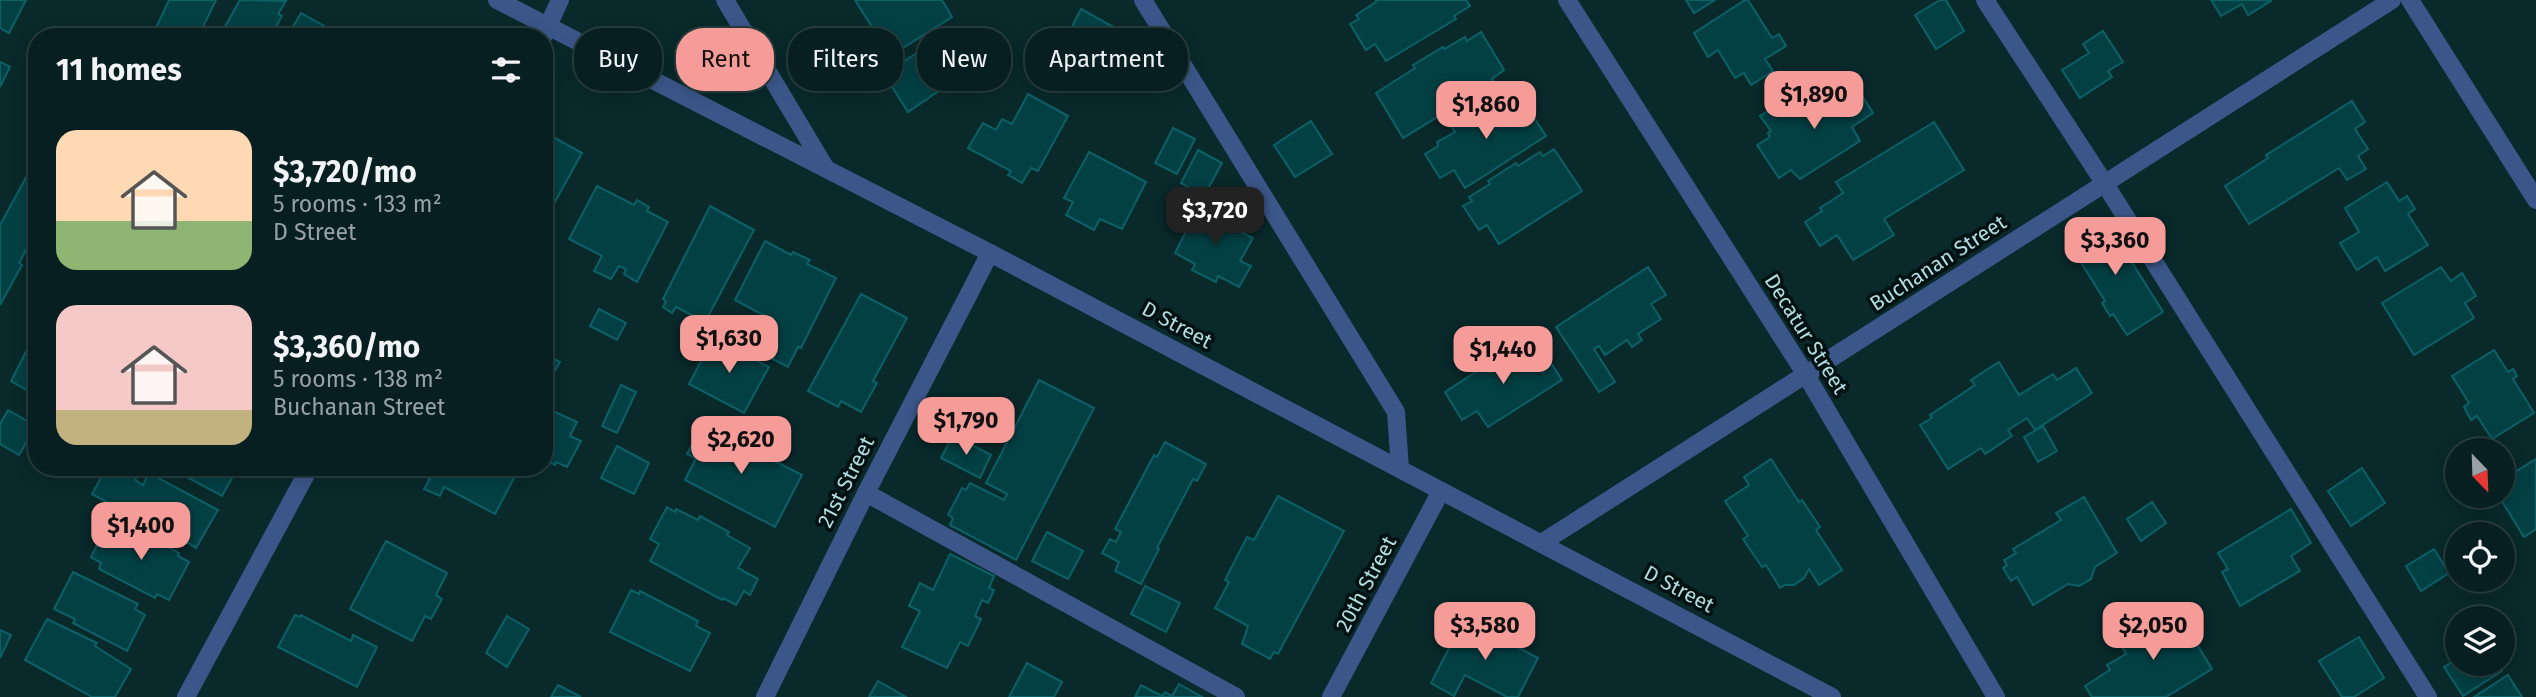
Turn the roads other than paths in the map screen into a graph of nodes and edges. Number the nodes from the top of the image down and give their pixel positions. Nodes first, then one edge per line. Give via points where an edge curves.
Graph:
1 (497, 0) edge
2 (560, 0) edge
3 (726, 0) edge
4 (1143, 0) edge
5 (1567, 0) edge
6 (1985, 0) edge
7 (2392, 0) edge
8 (2410, 0) edge
9 (540, 28) edge
10 (548, 28) edge
11 (553, 35) edge
12 (825, 167) junction
13 (2105, 184) junction
14 (2536, 200) edge
15 (990, 253) junction
16 (1806, 375) junction
17 (1400, 469) junction
18 (305, 476) edge
19 (1441, 491) junction
20 (866, 493) junction
21 (1543, 542) junction
22 (186, 697) edge
23 (765, 697) edge
24 (1236, 697) edge
25 (1331, 697) edge
26 (1832, 697) edge
27 (1996, 697) edge
28 (2428, 697) edge

1 - 9 street, D Street
2 - 10 street
3 - 12 street
4 - 17 street via 1396,412
5 - 16 street, Decatur Street
6 - 13 street
7 - 13 street, Buchanan Street
8 - 14 street
11 - 12 street, D Street
12 - 15 street, D Street
13 - 16 street, Buchanan Street
13 - 28 street
15 - 17 street, D Street
15 - 20 street, 21st Street
16 - 21 street, Buchanan Street
16 - 27 street, Decatur Street
17 - 19 street, D Street
18 - 22 street
19 - 21 street, D Street
19 - 25 street, 20th Street
20 - 23 street, 21st Street
20 - 24 street
21 - 26 street, D Street

